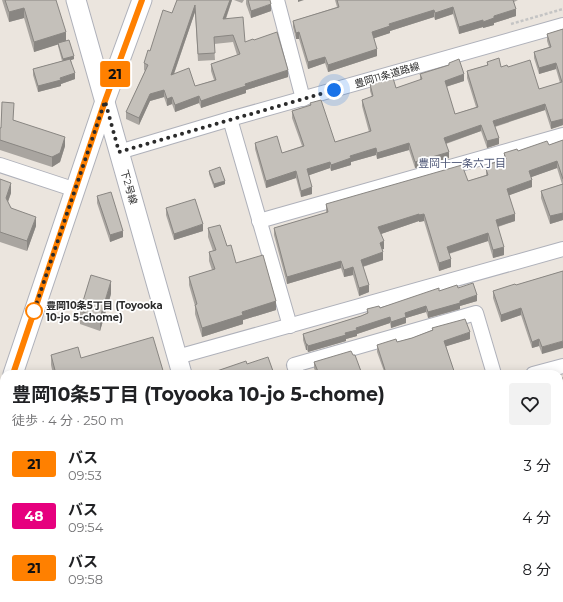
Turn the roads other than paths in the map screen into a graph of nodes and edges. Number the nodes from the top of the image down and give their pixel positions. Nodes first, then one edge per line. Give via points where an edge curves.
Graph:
1 (76, 0) edge
2 (142, 0) edge
3 (277, 0) edge
4 (563, 25) edge
5 (303, 99) junction
6 (105, 101) junction
7 (230, 119) junction
8 (563, 134) edge
9 (119, 152) junction
10 (0, 165) edge
11 (76, 190) junction
12 (259, 221) junction
13 (563, 248) edge
14 (290, 326) junction
15 (180, 366) edge
16 (563, 366) edge
17 (14, 370) edge
18 (296, 370) edge
19 (493, 370) edge
20 (548, 370) edge

1 - 6 street, 下2号線
2 - 6 street
3 - 5 street
4 - 5 street, 豊岡11条道路線
5 - 7 street, 豊岡11条道路線
6 - 9 street, 下2号線
6 - 11 street
7 - 9 street, 豊岡11条道路線
7 - 12 street
8 - 12 street
9 - 15 street, 下2号線
10 - 11 street
11 - 17 street
12 - 14 street
13 - 14 street
14 - 15 street
16 - 20 street
18 - 19 street via 294,365 476,313

